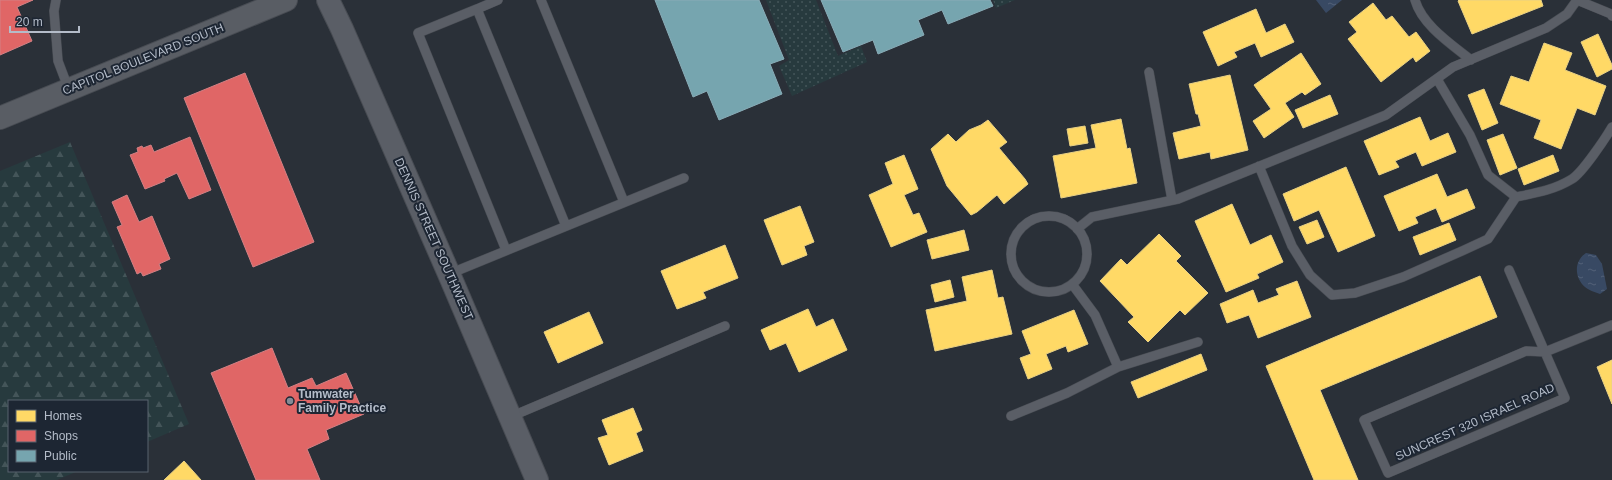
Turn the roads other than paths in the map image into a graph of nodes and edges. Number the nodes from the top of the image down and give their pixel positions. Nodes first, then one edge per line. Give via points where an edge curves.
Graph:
1 (56, 0) edge
2 (286, 0) edge
3 (328, 0) edge
4 (498, 0) edge
5 (541, 0) edge
6 (1415, 0) edge
7 (1577, 0) edge
8 (477, 9) junction
9 (1612, 16) edge
10 (1471, 60) junction
11 (1149, 72) dead end
12 (1437, 79) junction
13 (69, 90) junction
14 (0, 118) edge
15 (1612, 127) edge
16 (1259, 166) junction
17 (684, 178) dead end
18 (1516, 197) junction
19 (1172, 200) junction
20 (624, 202) junction
21 (566, 226) junction
22 (1077, 229) junction
23 (506, 250) junction
24 (1510, 270) dead end
25 (449, 274) junction
26 (1072, 284) junction
27 (1612, 325) edge
28 (725, 326) dead end
29 (1198, 342) dead end
30 (1546, 352) junction
31 (1118, 366) junction
32 (1011, 416) dead end
33 (510, 417) junction
34 (537, 480) edge

1 - 13 lane via 54,12 58,61
2 - 13 main road, CAPITOL BOULEVARD SOUTH
3 - 25 street, DENNIS STREET SOUTHWEST
4 - 8 lane
5 - 20 lane
6 - 10 lane via 1418,11 1444,38
7 - 9 lane
7 - 10 lane via 1567,14 1546,28
8 - 21 lane
8 - 23 lane via 418,33
10 - 12 lane via 1453,67
11 - 19 lane
12 - 16 lane via 1386,115
12 - 18 lane via 1470,135 1488,175
13 - 14 main road, CAPITOL BOULEVARD SOUTH
15 - 18 lane via 1574,178 1544,192
16 - 18 lane via 1292,246 1310,275 1332,295 1355,293 1403,277 1488,239
16 - 19 lane
17 - 20 lane
19 - 22 lane via 1092,217
20 - 21 lane
21 - 23 lane
22 - 26 lane via 1087,251 1085,264
22 - 26 lane via 1068,221 1056,216 1043,216 1021,227 1014,238 1011,250 1012,263 1017,275 1025,284 1036,290 1048,292 1061,290
23 - 25 lane
24 - 30 lane
25 - 33 street, DENNIS STREET SOUTHWEST
26 - 31 lane via 1095,315
27 - 30 lane, SUNCREST 320 ISRAEL ROAD
28 - 33 lane
29 - 31 lane
30 - 30 lane, SUNCREST 320 ISRAEL ROAD via 1526,351 1364,420 1388,473 1565,398
31 - 32 lane via 1067,393
33 - 34 street, DENNIS STREET SOUTHWEST

